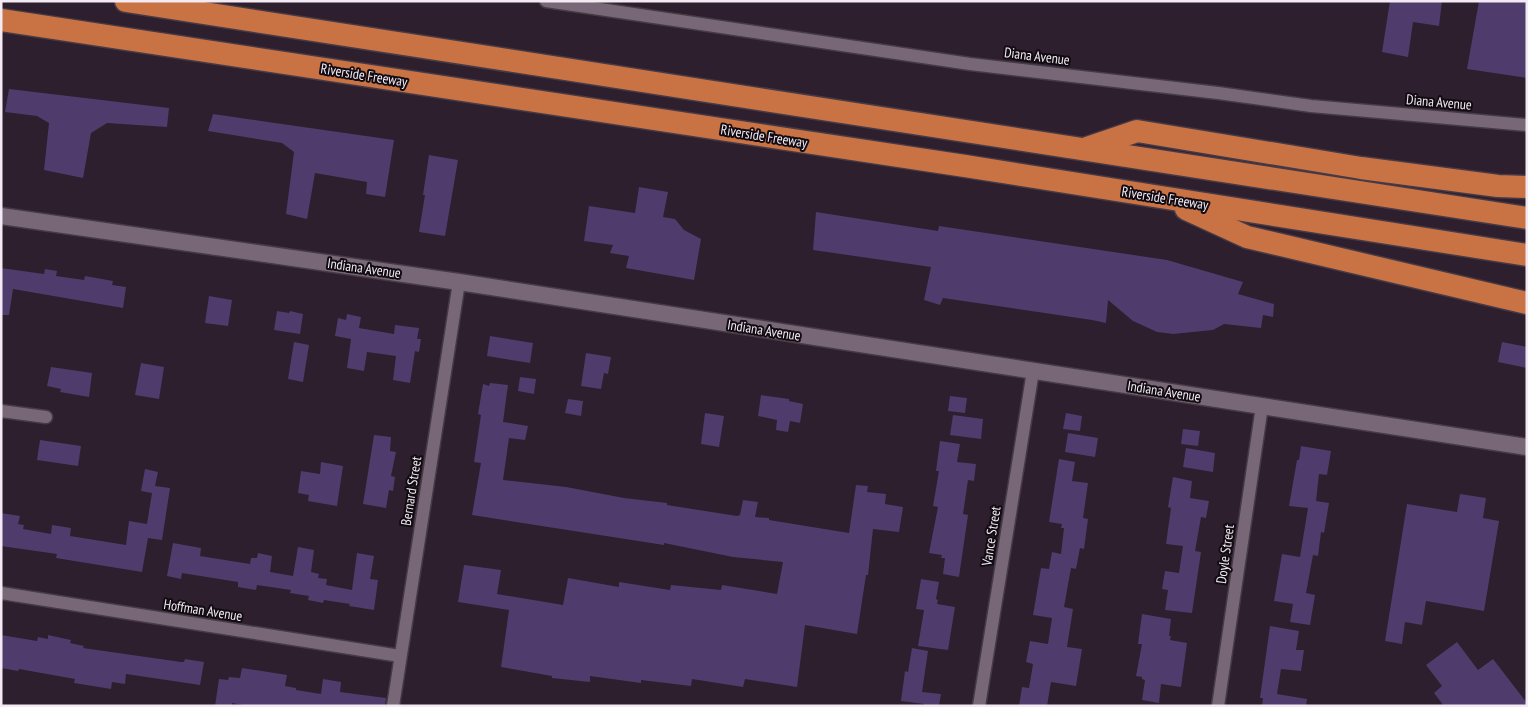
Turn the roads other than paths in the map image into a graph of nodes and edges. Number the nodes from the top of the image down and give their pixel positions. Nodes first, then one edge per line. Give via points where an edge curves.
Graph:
1 (126, 1) edge
2 (546, 1) edge
3 (12, 22) edge
4 (1527, 125) edge
5 (1083, 149) junction
6 (1527, 187) edge
7 (1163, 198) junction
8 (1, 216) edge
9 (1527, 218) edge
10 (1527, 255) edge
11 (459, 282) junction
12 (1527, 303) edge
13 (1033, 371) junction
14 (1262, 406) junction
15 (1, 411) edge
16 (46, 417) dead end
17 (1527, 447) edge
18 (1, 593) edge
19 (400, 656) junction
20 (393, 706) edge
21 (979, 706) edge
22 (1218, 706) edge

1 - 5 highway
2 - 4 street, Diana Avenue via 970,64 1311,106
3 - 7 highway, Riverside Freeway
5 - 6 highway via 1137,131 1361,168
5 - 9 highway
7 - 10 highway, Riverside Freeway
7 - 12 highway via 1247,237
8 - 11 street, Indiana Avenue
11 - 13 street, Indiana Avenue
11 - 19 street, Bernard Street
13 - 14 street, Indiana Avenue
13 - 21 street, Vance Street
14 - 17 street, Indiana Avenue
14 - 22 street, Doyle Street
15 - 16 street
18 - 19 street, Hoffman Avenue
19 - 20 street, Bernard Street

